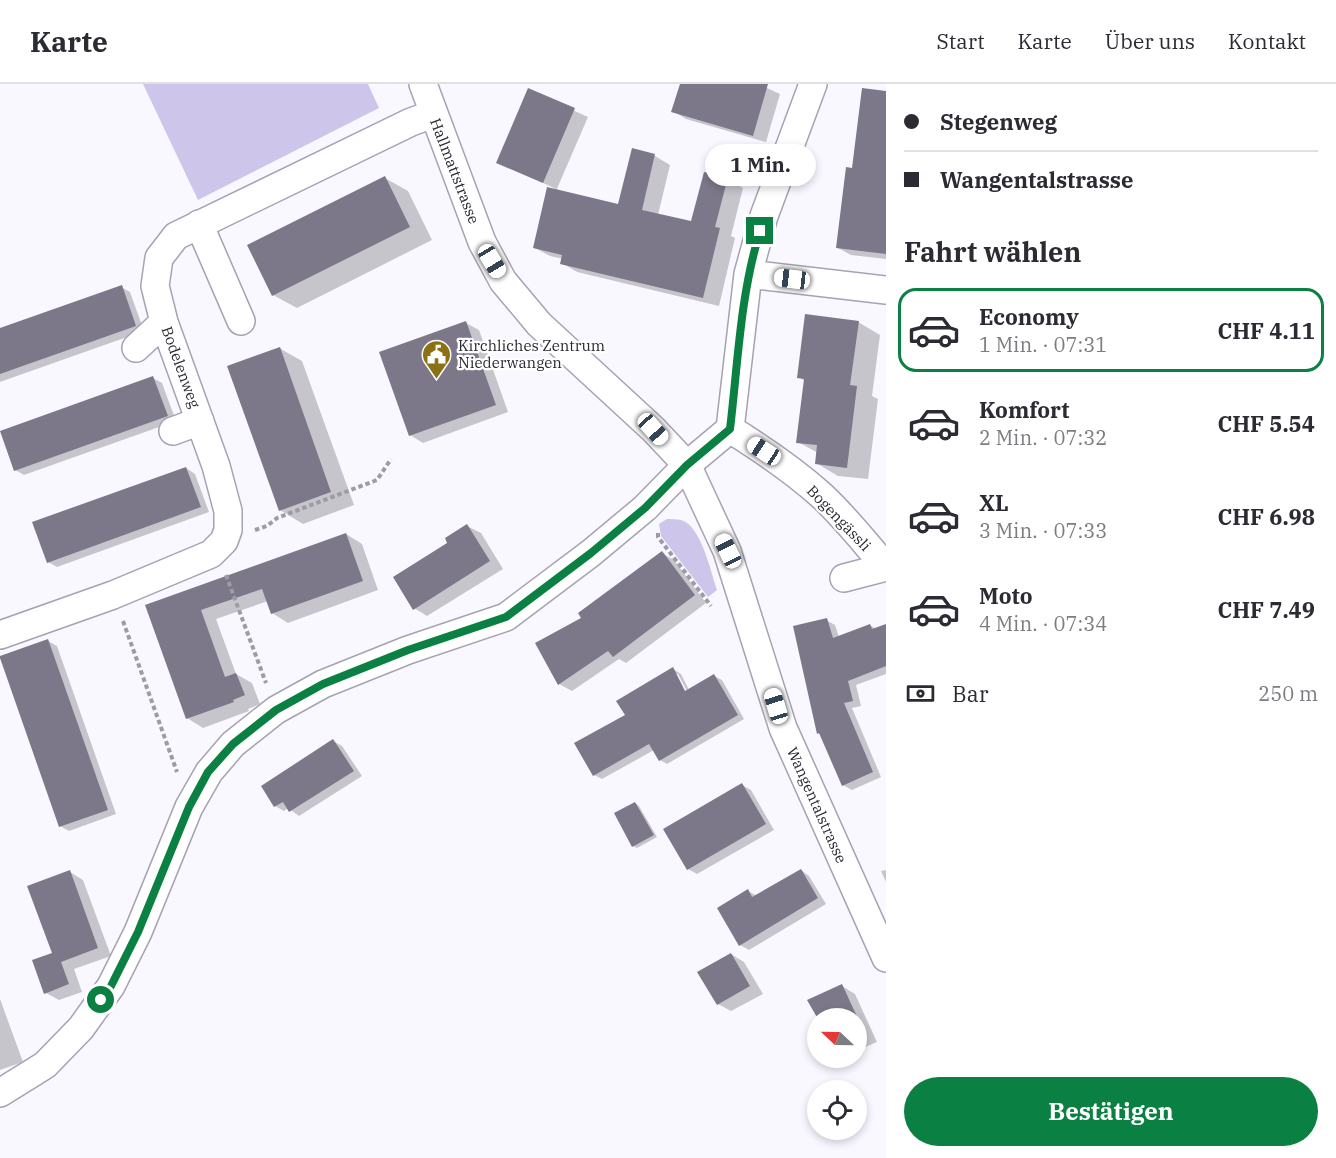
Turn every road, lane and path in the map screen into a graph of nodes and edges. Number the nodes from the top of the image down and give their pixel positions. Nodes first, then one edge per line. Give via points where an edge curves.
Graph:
1 (423, 84) edge
2 (813, 84) edge
3 (433, 114) junction
4 (199, 224) junction
5 (748, 274) junction
6 (886, 290) edge
7 (241, 321) dead end
8 (164, 322) junction
9 (136, 348) dead end
10 (200, 421) junction
11 (730, 429) junction
12 (173, 431) dead end
13 (391, 459) dead end
14 (687, 465) junction
15 (645, 508) junction
16 (228, 530) junction
17 (886, 567) edge
18 (844, 578) dead end
19 (233, 596) dead end
20 (711, 606) dead end
21 (123, 621) dead end
22 (0, 635) edge
23 (276, 710) junction
24 (189, 807) junction
25 (886, 958) edge
26 (0, 1093) edge

1 - 3 street, Hallmattstrasse
2 - 5 street via 764,216
3 - 4 street, Bodelenweg
3 - 14 street, Hallmattstrasse via 482,242 514,296
4 - 7 street
4 - 8 street, Bodelenweg via 176,236 159,258 155,286
5 - 6 street
5 - 11 street
8 - 9 street
8 - 10 street, Bodelenweg
10 - 12 street
10 - 16 street, Bodelenweg via 228,511
11 - 14 street
11 - 17 street, Bogengässli via 820,494
13 - 16 path via 377,480 277,518 267,526 242,534
14 - 15 street
14 - 25 street, Wangentalstrasse via 728,551 783,728
15 - 20 path via 655,521 658,537
15 - 23 street via 506,617 323,684
16 - 22 street via 211,554 113,595 76,617
17 - 18 street
19 - 23 path
21 - 24 path
23 - 24 street via 233,744 208,772
24 - 26 street via 138,932 111,986 81,1028 45,1065

